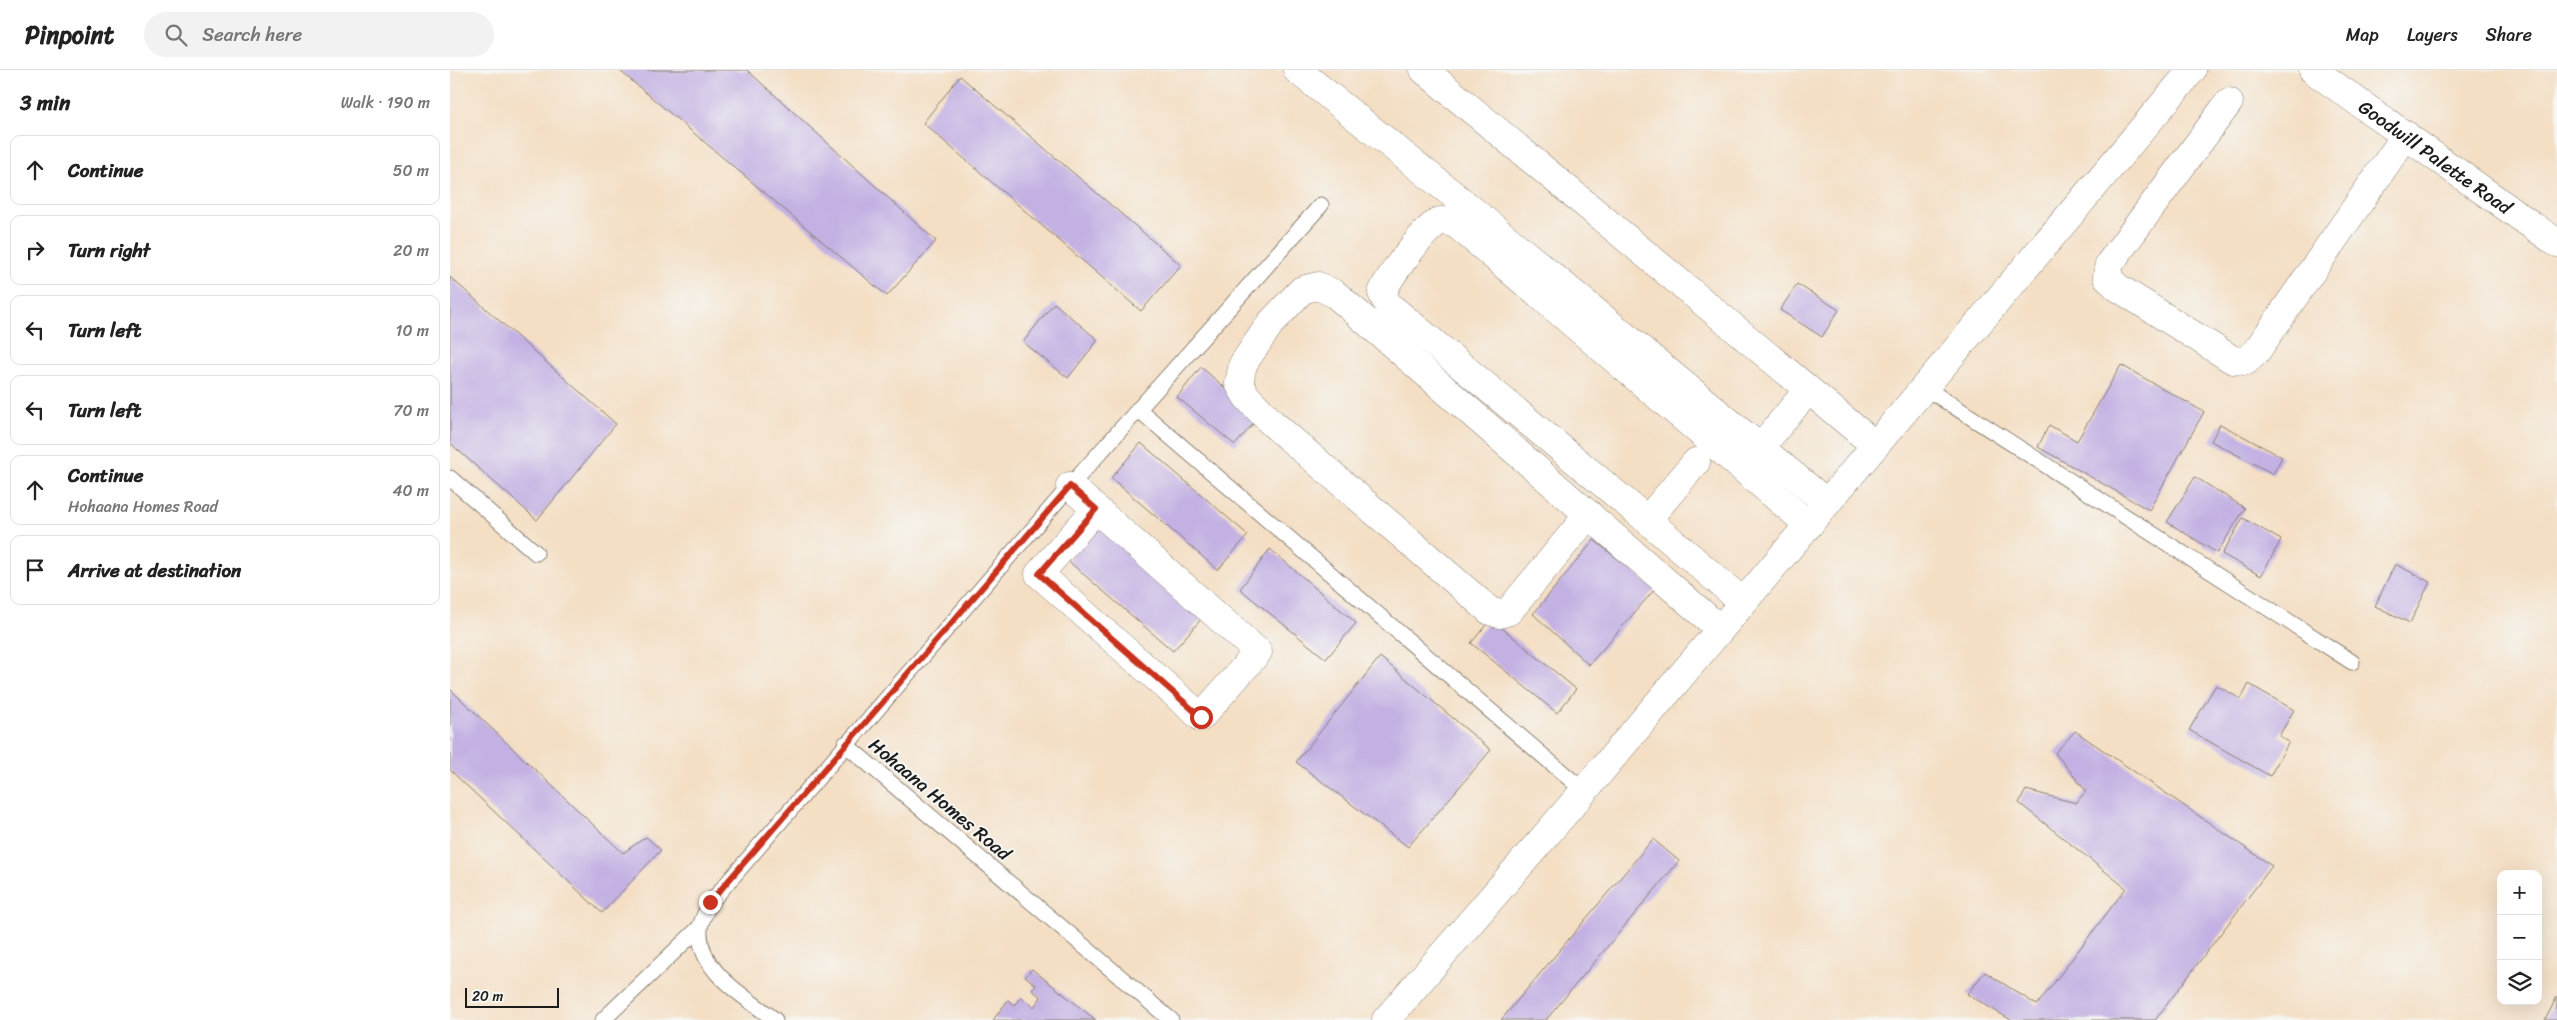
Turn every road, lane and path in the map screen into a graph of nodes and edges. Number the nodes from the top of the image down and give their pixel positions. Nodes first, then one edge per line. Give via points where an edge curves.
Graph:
1 (1297, 70) edge
2 (1424, 70) edge
3 (2192, 70) edge
4 (2313, 70) edge
5 (2229, 102) dead end
6 (2406, 136) junction
7 (1321, 204) dead end
8 (2557, 243) edge
9 (1924, 388) junction
10 (1808, 390) junction
11 (1138, 409) junction
12 (1875, 445) junction
13 (1760, 448) junction
14 (1696, 462) dead end
15 (450, 478) edge
16 (1070, 486) junction
17 (1827, 503) junction
18 (1096, 509) junction
19 (1589, 514) junction
20 (1647, 520) junction
21 (1808, 525) junction
22 (536, 553) dead end
23 (1743, 602) junction
24 (1720, 629) junction
25 (2352, 662) dead end
26 (844, 744) junction
27 (1584, 791) junction
28 (700, 927) junction
29 (603, 1020) edge
30 (775, 1020) edge
31 (1171, 1020) edge
32 (1386, 1020) edge

1 - 13 street
2 - 10 street
3 - 9 street
4 - 6 street, Goodwill Palette Road
5 - 6 street via 2109,264 2108,278 2117,287 2233,360 2246,361 2256,352
6 - 8 street, Goodwill Palette Road
7 - 11 lane
9 - 12 street
9 - 25 lane
10 - 12 street
10 - 13 street
11 - 16 lane
11 - 27 lane
12 - 17 street
13 - 17 street
14 - 20 street
15 - 22 lane
16 - 18 street
16 - 26 lane
17 - 21 street
18 - 18 street via 1258,652 1201,717 1039,574
19 - 19 street via 1335,294 1318,286 1302,290 1270,324 1242,364 1239,383 1247,397 1271,422 1490,611 1499,614 1509,611
19 - 24 street
20 - 21 street via 1388,305 1382,293 1387,281 1431,226 1442,221 1455,224
20 - 23 street
21 - 23 street
23 - 24 street
24 - 27 street
26 - 28 lane, Hohaana Homes Road via 710,902
26 - 31 lane, Hohaana Homes Road
27 - 32 street
28 - 29 lane
28 - 30 lane, Hohaana Homes Road via 703,954 713,971

